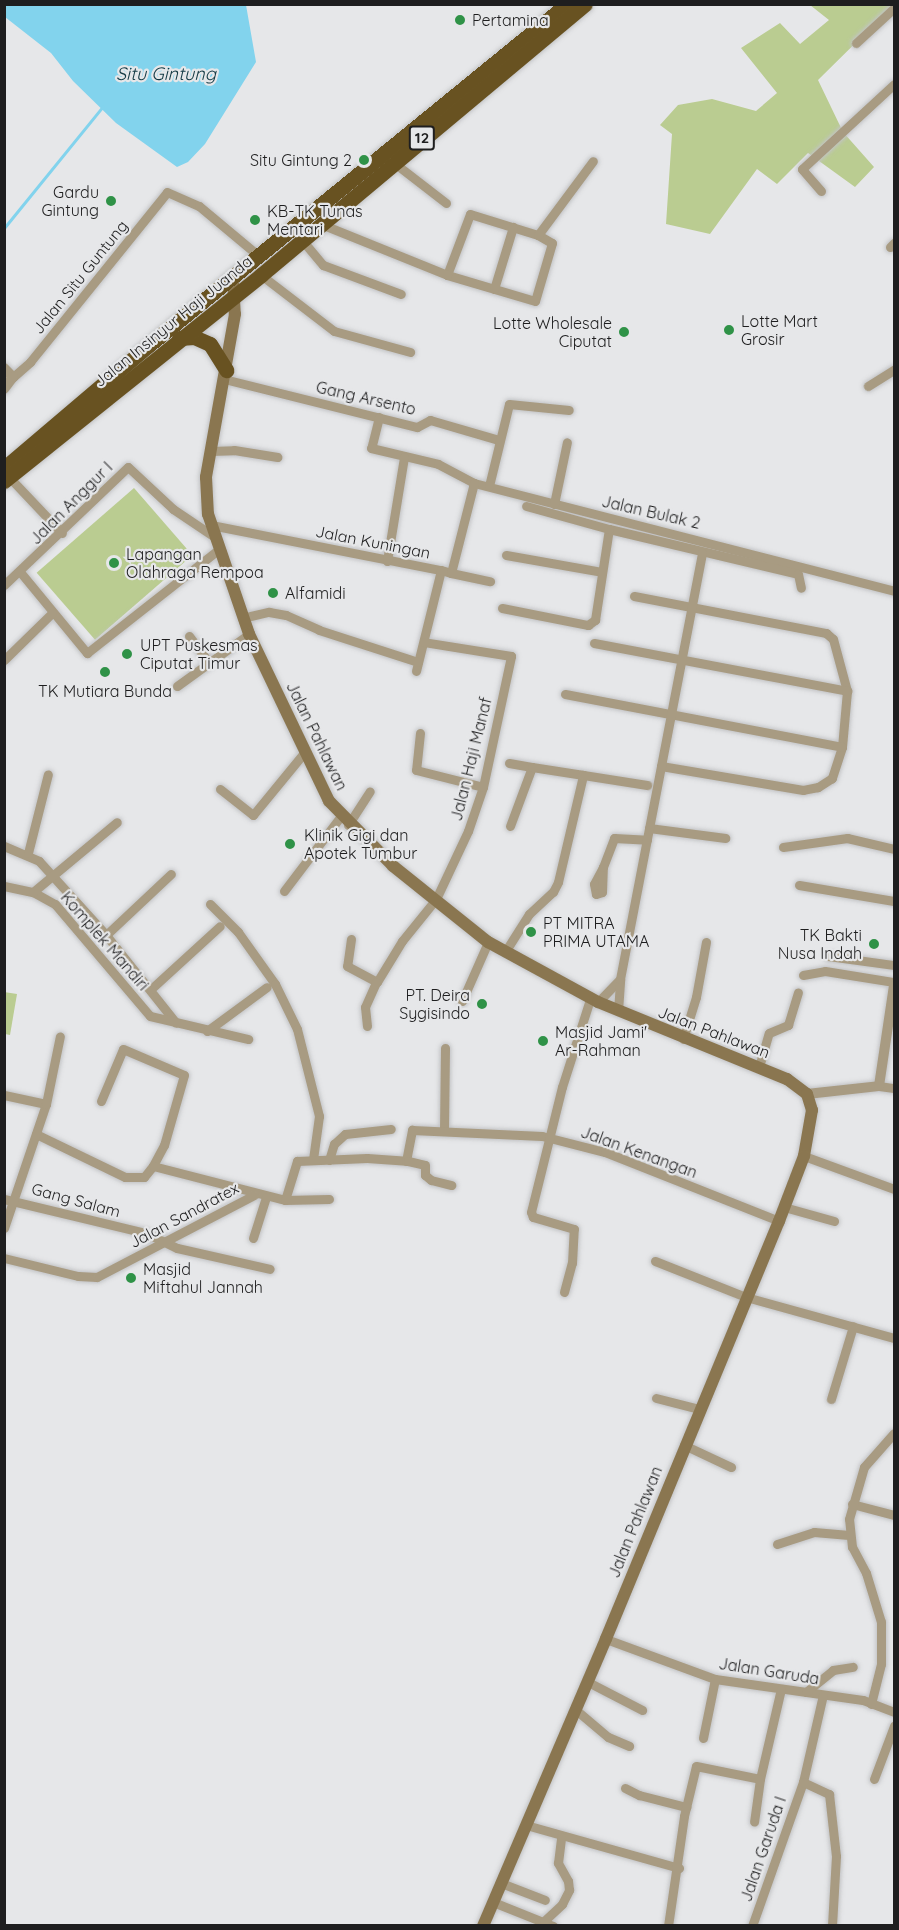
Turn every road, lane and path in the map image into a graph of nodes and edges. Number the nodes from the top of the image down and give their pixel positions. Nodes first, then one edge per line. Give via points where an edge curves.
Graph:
1 (567, 4) edge
2 (585, 4) edge
3 (894, 8) edge
4 (856, 43) dead end
5 (894, 85) edge
6 (592, 161) dead end
7 (393, 162) junction
8 (821, 191) dead end
9 (446, 203) dead end
10 (321, 225) junction
11 (513, 227) junction
12 (538, 235) junction
13 (302, 240) junction
14 (260, 257) junction
15 (261, 275) junction
16 (447, 276) junction
17 (235, 287) junction
18 (494, 288) junction
19 (400, 294) dead end
20 (179, 338) junction
21 (410, 352) dead end
22 (4, 368) edge
23 (894, 369) edge
24 (225, 375) junction
25 (13, 377) junction
26 (868, 386) dead end
27 (4, 389) edge
28 (569, 410) dead end
29 (379, 417) junction
30 (499, 440) junction
31 (567, 442) dead end
32 (210, 451) junction
33 (277, 457) dead end
34 (404, 457) junction
35 (6, 475) edge
36 (474, 483) junction
37 (489, 486) junction
38 (554, 504) junction
39 (526, 506) dead end
40 (609, 528) junction
41 (212, 530) junction
42 (62, 533) junction
43 (218, 550) junction
44 (702, 553) junction
45 (506, 555) dead end
46 (387, 561) junction
47 (441, 570) junction
48 (602, 572) junction
49 (21, 573) junction
50 (452, 573) junction
51 (490, 581) dead end
52 (4, 585) edge
53 (801, 588) dead end
54 (894, 591) edge
55 (634, 596) dead end
56 (692, 606) junction
57 (502, 608) dead end
58 (52, 613) junction
59 (242, 618) junction
60 (249, 634) junction
61 (189, 636) dead end
62 (424, 642) junction
63 (594, 643) dead end
64 (4, 660) edge
65 (682, 660) junction
66 (209, 663) junction
67 (177, 686) dead end
68 (848, 691) junction
69 (565, 694) dead end
70 (671, 714) junction
71 (420, 733) dead end
72 (842, 747) junction
73 (304, 753) junction
74 (509, 763) dead end
75 (661, 766) junction
76 (532, 767) junction
77 (48, 774) dead end
78 (583, 775) junction
79 (646, 785) dead end
80 (483, 787) junction
81 (220, 789) dead end
82 (370, 791) dead end
83 (345, 820) junction
84 (117, 822) dead end
85 (510, 826) dead end
86 (649, 828) junction
87 (724, 838) dead end
88 (647, 840) junction
89 (4, 846) edge
90 (783, 847) dead end
91 (894, 849) edge
92 (28, 853) junction
93 (603, 867) dead end
94 (171, 874) dead end
95 (53, 877) junction
96 (800, 885) dead end
97 (4, 886) edge
98 (33, 891) junction
99 (284, 891) dead end
100 (436, 899) junction
101 (894, 901) edge
102 (210, 904) dead end
103 (220, 926) dead end
104 (106, 935) junction
105 (351, 939) dead end
106 (488, 942) junction
107 (705, 942) dead end
108 (505, 952) junction
109 (828, 956) dead end
110 (894, 965) edge
111 (803, 975) dead end
112 (620, 979) junction
113 (375, 982) junction
114 (894, 984) edge
115 (267, 987) dead end
116 (151, 989) junction
117 (798, 993) dead end
118 (594, 1000) junction
119 (462, 1001) dead end
120 (618, 1011) junction
121 (176, 1023) junction
122 (367, 1026) dead end
123 (207, 1031) junction
124 (60, 1036) dead end
125 (248, 1039) dead end
126 (682, 1039) junction
127 (445, 1048) dead end
128 (759, 1067) junction
129 (879, 1086) junction
130 (894, 1088) edge
131 (807, 1094) junction
132 (4, 1095) edge
133 (101, 1101) dead end
134 (46, 1104) junction
135 (391, 1129) dead end
136 (444, 1130) junction
137 (36, 1134) junction
138 (549, 1137) junction
139 (804, 1156) junction
140 (313, 1159) junction
141 (329, 1160) junction
142 (408, 1161) junction
143 (153, 1166) junction
144 (451, 1185) dead end
145 (894, 1189) edge
146 (254, 1195) junction
147 (266, 1197) junction
148 (8, 1199) edge
149 (329, 1199) dead end
150 (285, 1200) junction
151 (784, 1207) junction
152 (779, 1221) junction
153 (834, 1221) dead end
154 (4, 1228) edge
155 (253, 1238) dead end
156 (166, 1242) junction
157 (4, 1258) edge
158 (656, 1261) dead end
159 (270, 1269) dead end
160 (564, 1292) dead end
161 (746, 1297) junction
162 (853, 1326) junction
163 (894, 1338) edge
164 (656, 1398) dead end
165 (831, 1399) dead end
166 (699, 1408) junction
167 (894, 1433) edge
168 (684, 1445) junction
169 (731, 1467) dead end
170 (852, 1503) junction
171 (894, 1515) edge
172 (849, 1535) junction
173 (777, 1544) dead end
174 (606, 1639) junction
175 (853, 1667) dead end
176 (715, 1678) junction
177 (588, 1682) junction
178 (781, 1689) junction
179 (806, 1692) junction
180 (824, 1695) junction
181 (872, 1704) junction
182 (576, 1710) junction
183 (642, 1710) dead end
184 (894, 1712) edge
185 (894, 1726) edge
186 (703, 1738) dead end
187 (629, 1746) dead end
188 (760, 1779) junction
189 (874, 1779) dead end
190 (803, 1782) junction
191 (625, 1788) dead end
192 (686, 1807) junction
193 (754, 1822) dead end
194 (526, 1825) junction
195 (561, 1837) junction
196 (679, 1868) junction
197 (501, 1883) junction
198 (545, 1900) dead end
199 (493, 1902) junction
200 (548, 1923) edge
201 (483, 1926) edge
202 (668, 1926) edge
203 (752, 1926) edge
204 (832, 1926) edge

1 - 14 highway, Jalan Insinyur Haji Juanda / 12
2 - 7 highway, Jalan Insinyur Haji Juanda / 12
3 - 4 street
5 - 8 street via 801,169
6 - 12 street
7 - 9 street
7 - 10 highway, Jalan Insinyur Haji Juanda / 12
10 - 13 highway, Jalan Insinyur Haji Juanda / 12
10 - 16 street
11 - 12 street
11 - 16 street via 470,214
11 - 18 street
12 - 18 street via 553,246 536,300
13 - 15 highway, Jalan Insinyur Haji Juanda / 12
13 - 19 street via 322,265
14 - 17 highway, Jalan Insinyur Haji Juanda / 12
14 - 25 street, Jalan Situ Guntung via 199,206 168,192 37,354
15 - 17 highway, Jalan Insinyur Haji Juanda / 12
15 - 21 street via 334,331
16 - 18 street
17 - 20 highway, Jalan Insinyur Haji Juanda / 12
17 - 24 main road, Jalan Pahlawan
17 - 35 highway, Jalan Insinyur Haji Juanda / 12 via 150,344
20 - 24 highway via 210,344
20 - 35 highway, Jalan Insinyur Haji Juanda / 12
22 - 25 street
23 - 26 street
24 - 29 street, Gang Arsento
24 - 32 main road, Jalan Pahlawan
25 - 27 street
28 - 30 street via 512,402
29 - 30 street, Gang Arsento via 417,427 430,420
29 - 34 street, Jalan Bulak 2 via 371,448
30 - 37 street
31 - 38 street
32 - 33 street via 234,450
32 - 41 main road, Jalan Pahlawan via 206,477
34 - 36 street, Jalan Bulak 2 via 438,464
34 - 46 street
35 - 42 street
36 - 37 street, Jalan Bulak 2
36 - 50 street
37 - 38 street, Jalan Bulak 2
38 - 54 street, Jalan Bulak 2
39 - 40 street
40 - 44 street
40 - 48 street
41 - 42 street, Jalan Anggur I via 173,509 129,467
41 - 43 main road, Jalan Pahlawan
41 - 46 street, Jalan Kuningan
42 - 49 street, Jalan Anggur I
43 - 58 street via 90,652 84,652
43 - 59 main road, Jalan Pahlawan
44 - 53 street via 798,574
44 - 56 street
45 - 48 street
46 - 47 street, Jalan Kuningan
47 - 50 street
47 - 62 street, Jalan Kuningan
48 - 57 street via 591,625
49 - 52 street, Jalan Anggur I
49 - 58 street
50 - 51 street
55 - 56 street
56 - 65 street
56 - 68 street via 830,635
58 - 64 street
59 - 60 main road, Jalan Pahlawan
59 - 62 street, Jalan Kuningan via 269,612 286,615 417,667
60 - 66 street
60 - 73 main road, Jalan Pahlawan
61 - 66 street
62 - 80 street, Jalan Haji Manaf via 511,656
63 - 65 street
65 - 68 street
65 - 70 street
66 - 67 street
68 - 72 street
69 - 70 street
70 - 72 street
70 - 75 street
71 - 80 street via 416,770
72 - 75 street via 832,778 803,790
73 - 81 street via 253,815
73 - 83 main road, Jalan Pahlawan via 322,790
74 - 76 street
75 - 86 street
76 - 78 street
76 - 85 street
77 - 92 street
78 - 79 street
78 - 108 street via 558,882 553,892 529,914
80 - 100 street, Jalan Haji Manaf via 468,831
82 - 83 street
83 - 99 street
83 - 100 main road, Jalan Pahlawan
84 - 95 street, Komplek Mandiri
86 - 87 street
86 - 88 street
88 - 93 street via 614,838
88 - 112 street
89 - 92 street, Komplek Mandiri
90 - 91 street via 847,838
92 - 95 street, Komplek Mandiri
94 - 104 street, Komplek Mandiri
95 - 98 street, Komplek Mandiri
95 - 104 street, Komplek Mandiri
96 - 101 street
97 - 98 street, Komplek Mandiri
98 - 121 street, Komplek Mandiri via 62,911 150,1016
100 - 106 main road, Jalan Pahlawan
100 - 113 street, Jalan Haji Manaf
102 - 140 street via 238,932 274,984 297,1029 317,1099 319,1116
103 - 116 street, Komplek Mandiri
104 - 116 street, Komplek Mandiri
105 - 113 street via 347,966
106 - 108 main road, Jalan Pahlawan
106 - 119 street
107 - 126 street via 696,997
108 - 118 main road, Jalan Pahlawan
109 - 110 street
111 - 114 street via 825,971
112 - 118 street
112 - 120 street
113 - 122 street, Jalan Haji Manaf via 365,1007
114 - 129 street
115 - 123 street
116 - 121 street, Komplek Mandiri
117 - 128 street via 788,1025 770,1033
118 - 120 main road, Jalan Pahlawan
118 - 138 street
120 - 126 main road, Jalan Pahlawan
121 - 123 street
123 - 125 street
124 - 134 street
126 - 128 main road, Jalan Pahlawan
127 - 136 street
128 - 131 main road, Jalan Pahlawan via 796,1084
129 - 130 street
129 - 131 street
131 - 139 main road, Jalan Pahlawan via 813,1119
132 - 134 street
133 - 143 street via 123,1049 184,1075 164,1145
134 - 137 street
135 - 141 street via 346,1134 334,1144
136 - 138 street, Jalan Kenangan
136 - 142 street, Jalan Kenangan via 411,1131
137 - 143 street via 125,1177 144,1177
137 - 148 street
138 - 152 street, Jalan Kenangan via 605,1152
138 - 160 street via 531,1214 574,1229 572,1263
139 - 145 street
139 - 151 main road, Jalan Pahlawan
140 - 141 street
140 - 150 street via 294,1163
141 - 142 street
142 - 144 street via 425,1165 425,1175 431,1180
143 - 146 street, Jalan Sandratex
146 - 147 street
146 - 156 street, Jalan Sandratex
147 - 150 street
147 - 155 street
148 - 154 street
148 - 156 street, Gang Salam via 146,1233
149 - 150 street
151 - 152 main road, Jalan Pahlawan
151 - 153 street
152 - 161 main road, Jalan Pahlawan
156 - 157 street, Jalan Sandratex via 92,1278
156 - 159 street, Gang Salam via 177,1248
158 - 161 street
161 - 162 street
161 - 166 main road, Jalan Pahlawan
162 - 163 street
162 - 165 street
164 - 166 street
166 - 168 main road, Jalan Pahlawan
167 - 170 street via 864,1467
168 - 169 street
168 - 174 main road, Jalan Pahlawan
170 - 171 street
170 - 172 street
172 - 173 street via 814,1532
172 - 181 street via 881,1622 881,1664
174 - 176 street, Jalan Garuda
174 - 177 main road, Jalan Pahlawan
175 - 179 street via 833,1670
176 - 178 street, Jalan Garuda
176 - 186 street
177 - 182 main road, Jalan Pahlawan
177 - 183 street
178 - 179 street, Jalan Garuda
178 - 188 street
179 - 180 street, Jalan Garuda
180 - 181 street, Jalan Garuda
180 - 190 street, Jalan Garuda I
181 - 184 street, Jalan Garuda
182 - 187 street via 608,1737
182 - 194 main road, Jalan Pahlawan
185 - 189 street
188 - 192 street via 696,1766
188 - 193 street
190 - 203 street, Jalan Garuda I
190 - 204 street, Jalan Garuda I via 829,1794 836,1856
191 - 192 street
192 - 196 street
194 - 195 street
194 - 197 main road, Jalan Pahlawan
195 - 196 street
195 - 200 street via 558,1863 569,1890
196 - 202 street
197 - 198 street
197 - 199 main road, Jalan Pahlawan
199 - 200 street
199 - 201 main road, Jalan Pahlawan

